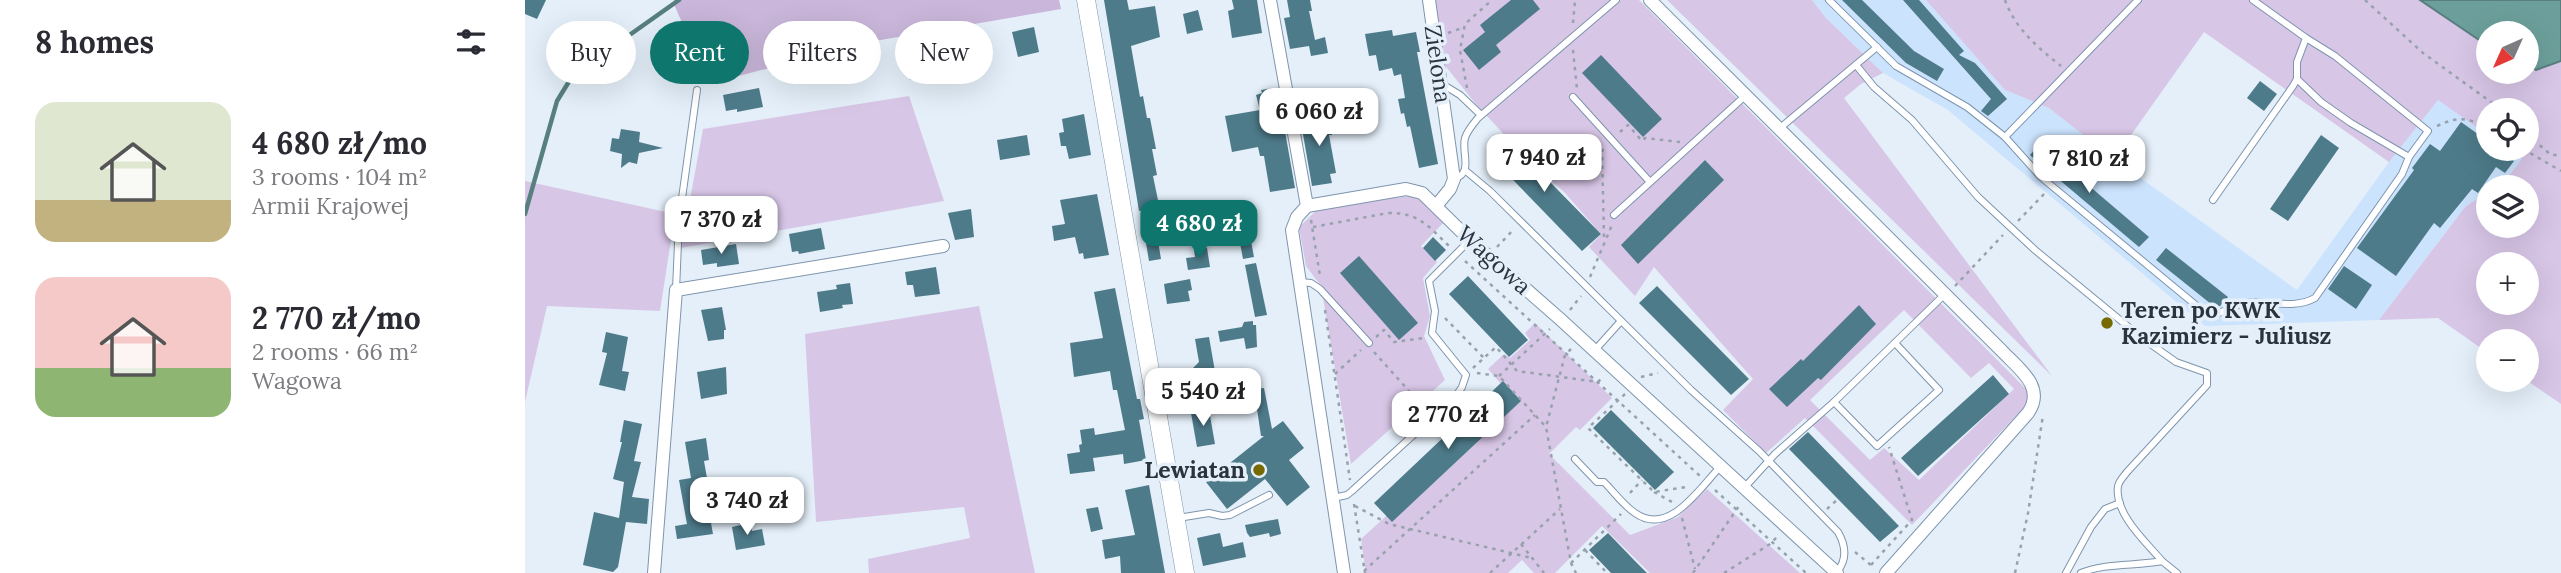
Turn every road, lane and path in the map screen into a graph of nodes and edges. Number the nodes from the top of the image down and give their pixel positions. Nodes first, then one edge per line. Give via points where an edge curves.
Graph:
1 (1086, 0) edge
2 (1270, 0) edge
3 (1429, 0) edge
4 (1482, 0) edge
5 (1492, 0) edge
6 (1575, 0) edge
7 (1616, 0) edge
8 (1650, 0) edge
9 (1829, 0) edge
10 (2005, 0) edge
11 (2138, 0) edge
12 (2253, 0) edge
13 (2365, 0) edge
14 (1486, 5) junction
15 (1465, 27) junction
16 (1450, 32) dead end
17 (1571, 38) junction
18 (2306, 38) junction
19 (1877, 47) junction
20 (1856, 65) junction
21 (2068, 72) junction
22 (2297, 79) junction
23 (1441, 83) junction
24 (697, 89) dead end
25 (1745, 96) junction
26 (1573, 97) joint
27 (2485, 98) edge
28 (1470, 104) junction
29 (1481, 115) junction
30 (2476, 123) edge
31 (1779, 130) junction
32 (2428, 131) junction
33 (2005, 137) junction
34 (1612, 140) junction
35 (1693, 144) junction
36 (2539, 144) edge
37 (2551, 155) junction
38 (2561, 155) edge
39 (2409, 157) junction
40 (2539, 157) edge
41 (2548, 162) junction
42 (1466, 171) junction
43 (2561, 171) edge
44 (1454, 181) junction
45 (1650, 182) junction
46 (2052, 185) junction
47 (2213, 200) dead end
48 (1308, 206) junction
49 (1436, 206) junction
50 (1613, 215) joint
51 (1521, 221) junction
52 (1313, 227) junction
53 (2011, 227) junction
54 (1470, 240) junction
55 (1604, 240) junction
56 (943, 246) dead end
57 (1456, 254) junction
58 (1489, 257) junction
59 (1300, 282) junction
60 (1587, 287) junction
61 (675, 290) junction
62 (1322, 291) junction
63 (1944, 295) junction
64 (1435, 311) junction
65 (1560, 319) junction
66 (1622, 321) junction
67 (1545, 334) junction
68 (1436, 339) junction
69 (1581, 339) junction
70 (1369, 343) joint
71 (1895, 343) junction
72 (1594, 351) junction
73 (1567, 353) junction
74 (1484, 358) junction
75 (1512, 365) junction
76 (1612, 368) junction
77 (1670, 369) junction
78 (1335, 374) junction
79 (1499, 376) junction
80 (1559, 376) junction
81 (1598, 382) junction
82 (1632, 387) junction
83 (2036, 395) junction
84 (1618, 401) junction
85 (1834, 402) junction
86 (1535, 415) junction
87 (1432, 418) junction
88 (1546, 427) junction
89 (1887, 439) junction
90 (1575, 459) dead end
91 (1769, 462) junction
92 (1720, 467) junction
93 (1642, 480) junction
94 (1706, 481) junction
95 (1700, 489) junction
96 (1747, 490) junction
97 (1352, 491) junction
98 (1654, 492) junction
99 (1269, 495) dead end
100 (1332, 498) junction
101 (1622, 501) junction
102 (2120, 503) junction
103 (1355, 506) junction
104 (1628, 507) junction
105 (1681, 508) junction
106 (1560, 509) junction
107 (1736, 509) junction
108 (1175, 518) junction
109 (1787, 527) junction
110 (1410, 529) junction
111 (1843, 541) junction
112 (1772, 542) junction
113 (1521, 544) junction
114 (1584, 549) junction
115 (1512, 553) junction
116 (1532, 558) junction
117 (2162, 561) junction
118 (1570, 563) junction
119 (1871, 565) junction
120 (1694, 571) edge
121 (1365, 572) edge
122 (654, 573) edge
123 (1185, 573) edge
124 (1344, 573) edge
125 (1490, 573) edge
126 (1544, 573) edge
127 (1576, 573) edge
128 (1606, 573) edge
129 (1724, 573) edge
130 (1806, 573) edge
131 (1837, 573) edge
132 (1879, 573) edge
133 (1886, 573) edge
134 (2015, 573) edge
135 (2066, 573) edge
136 (2081, 573) edge
137 (2178, 573) edge

1 - 108 street
2 - 48 street
3 - 23 street, Zielona
4 - 14 path
5 - 14 path
6 - 17 path
7 - 17 lane
8 - 25 street
9 - 19 lane
10 - 21 path via 2011,18
11 - 21 lane
12 - 18 lane
13 - 27 path via 2423,53
14 - 15 path
15 - 16 path
15 - 28 path via 1459,50
17 - 26 path via 1578,92
17 - 29 lane
18 - 22 lane via 2297,62
18 - 32 lane
19 - 20 lane
19 - 33 lane via 1896,66 1968,107
20 - 31 lane
20 - 53 lane
21 - 33 lane
22 - 39 lane via 2351,123
22 - 47 lane
23 - 28 lane
23 - 44 street, Zielona
24 - 61 lane via 679,220
25 - 31 street
25 - 35 lane
26 - 34 lane
28 - 29 lane
29 - 42 lane via 1465,137
30 - 32 path via 2456,118
31 - 63 street
32 - 39 lane
33 - 46 lane
34 - 35 path via 1628,125 1642,141
34 - 45 lane
34 - 55 path via 1602,150
35 - 45 lane
36 - 37 path
37 - 38 path
37 - 41 path
39 - 46 lane via 2402,174 2315,298 2294,304 2247,303 2209,316
40 - 41 path
41 - 43 path
42 - 44 lane
42 - 51 lane
44 - 49 street
45 - 50 lane
46 - 53 path
48 - 49 street, Wagowa via 1406,189 1422,193
48 - 52 path
48 - 59 street via 1292,230
49 - 54 street, Wagowa
50 - 55 path
51 - 58 path
51 - 60 lane
52 - 57 path via 1400,212 1419,219
52 - 62 path
53 - 63 path
53 - 102 lane via 2142,338 2176,362 2207,373 2207,385 2118,485
54 - 57 lane
54 - 58 street, Wagowa
55 - 60 path
56 - 61 street
57 - 64 lane via 1429,281
57 - 67 path
58 - 65 street, Wagowa
59 - 62 lane
59 - 100 street
60 - 65 path
60 - 66 lane
61 - 122 street
62 - 70 lane
62 - 78 path
63 - 71 lane
63 - 83 street via 2026,376
64 - 68 lane via 1432,333
64 - 74 path
65 - 67 path
65 - 69 street, Wagowa
66 - 72 lane
66 - 77 lane
67 - 73 path
67 - 75 path
68 - 70 path via 1394,342 1384,330
68 - 87 lane via 1466,374 1456,396
69 - 72 street, Wagowa
69 - 73 path
71 - 85 lane
71 - 89 lane via 1939,390
72 - 76 street, Wagowa
73 - 80 path
73 - 81 path
74 - 75 path via 1496,347
74 - 79 path via 1470,371
75 - 79 path
75 - 80 path via 1517,371
76 - 81 path
76 - 82 street, Wagowa
77 - 82 path via 1643,375
77 - 91 lane
78 - 87 path via 1367,344
78 - 97 path
79 - 86 path
80 - 81 path
80 - 88 path
81 - 84 path
82 - 84 path
82 - 92 street, Wagowa
83 - 133 street via 2028,413
83 - 134 path via 2043,417
84 - 93 path via 1588,428
84 - 94 path
85 - 89 lane via 1878,446
85 - 91 lane
86 - 88 path
86 - 110 path
87 - 97 lane
88 - 106 path
89 - 119 path via 1912,520
90 - 101 lane
91 - 96 lane
91 - 111 lane
92 - 94 lane
92 - 96 street, Wagowa
93 - 98 path
93 - 101 path
94 - 95 lane
94 - 107 path
95 - 98 path via 1696,485
95 - 105 lane
96 - 107 path
96 - 109 street, Wagowa
97 - 100 lane
97 - 103 path
98 - 105 path
99 - 108 lane via 1222,516 1209,513
100 - 124 street
101 - 104 lane
102 - 117 lane
102 - 135 lane via 2105,509
103 - 110 path
103 - 121 path
104 - 105 lane via 1653,520
104 - 114 path
105 - 120 path
106 - 113 path
106 - 118 path
107 - 112 path
107 - 120 path
108 - 123 street
109 - 112 path
109 - 131 street, Wagowa
110 - 115 path
110 - 121 path
111 - 119 path
111 - 131 lane via 1845,553
112 - 129 path
112 - 130 path
113 - 115 path
113 - 116 path
114 - 118 path
114 - 128 path
115 - 116 path
115 - 125 path
116 - 126 path
117 - 136 lane
117 - 137 lane
118 - 127 path
119 - 132 path

